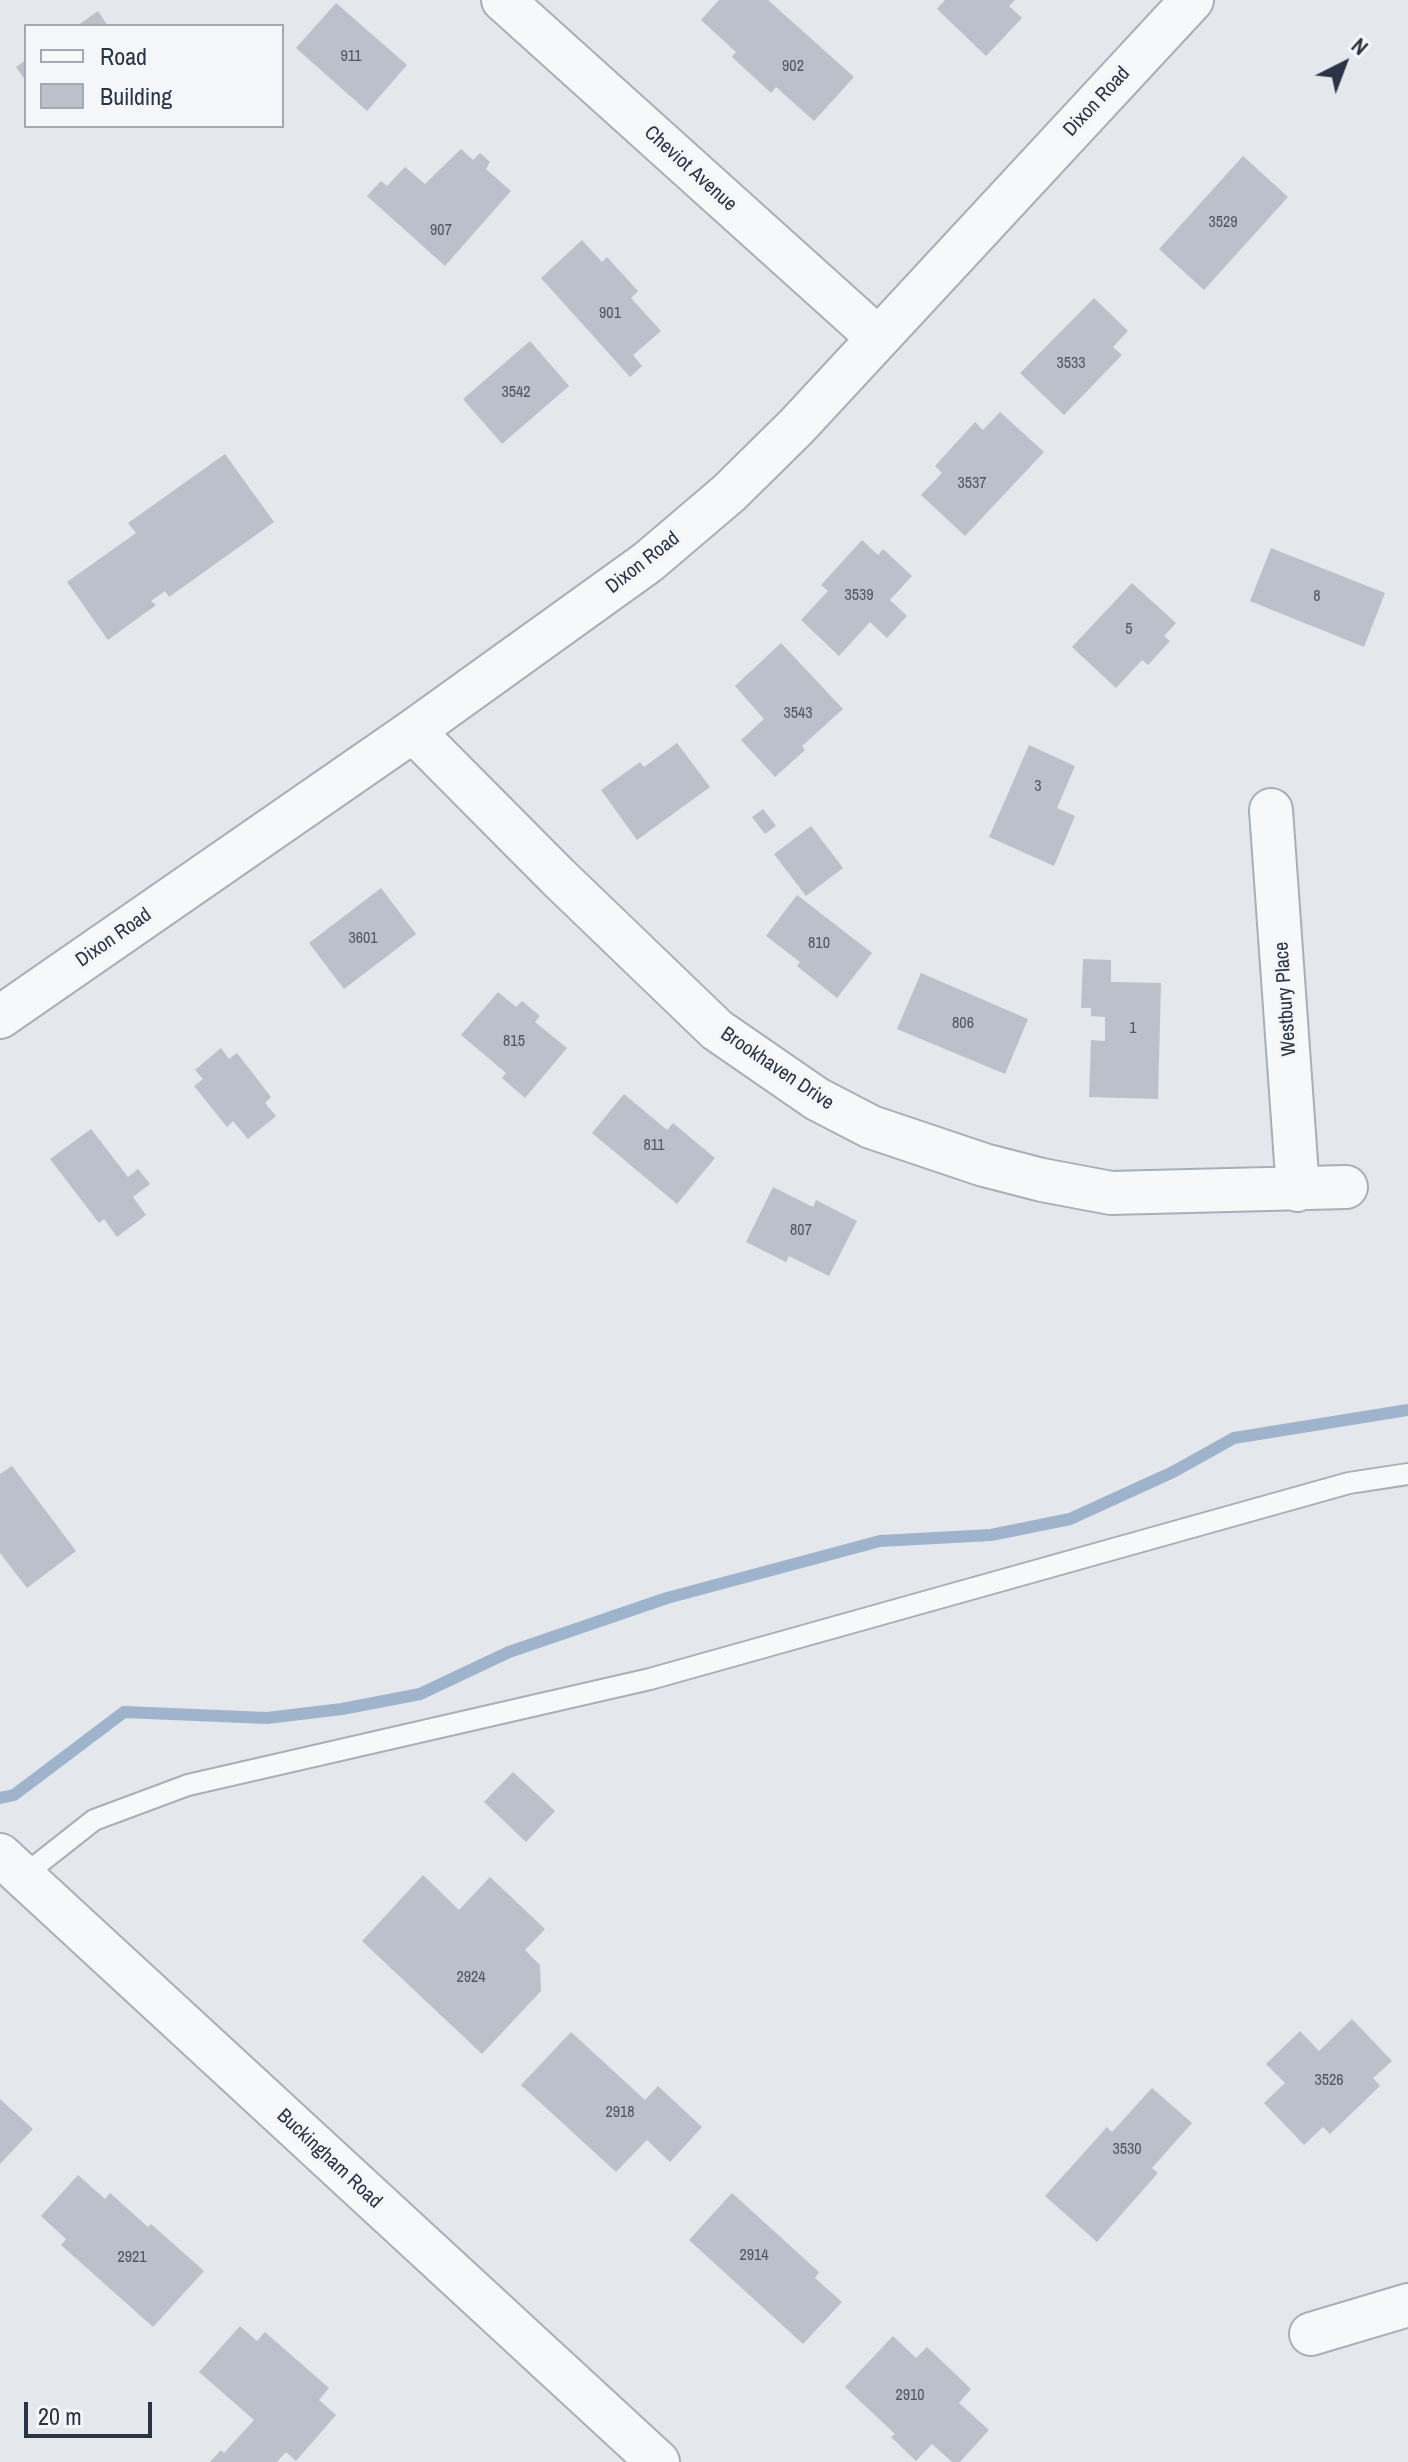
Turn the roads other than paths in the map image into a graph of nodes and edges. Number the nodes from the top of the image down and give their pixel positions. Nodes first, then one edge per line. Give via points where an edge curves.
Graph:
1 (503, 0) edge
2 (1192, 0) edge
3 (877, 337) junction
4 (413, 731) junction
5 (1271, 810) dead end
6 (0, 1017) edge
7 (1346, 1187) dead end
8 (1298, 1190) junction
9 (1408, 1474) edge
10 (11, 1866) edge
11 (1408, 2305) edge
12 (1311, 2334) dead end
13 (658, 2462) edge

1 - 3 street, Cheviot Avenue
2 - 3 street, Dixon Road
3 - 4 street, Dixon Road via 797,426 648,562
4 - 6 street, Dixon Road
4 - 8 street, Brookhaven Drive via 717,1030 830,1106 871,1127 984,1165 1111,1193
5 - 8 street, Westbury Place
7 - 8 street, Brookhaven Drive
9 - 10 lane via 1349,1483 650,1679 188,1785 94,1820
10 - 13 street, Buckingham Road
11 - 12 street

